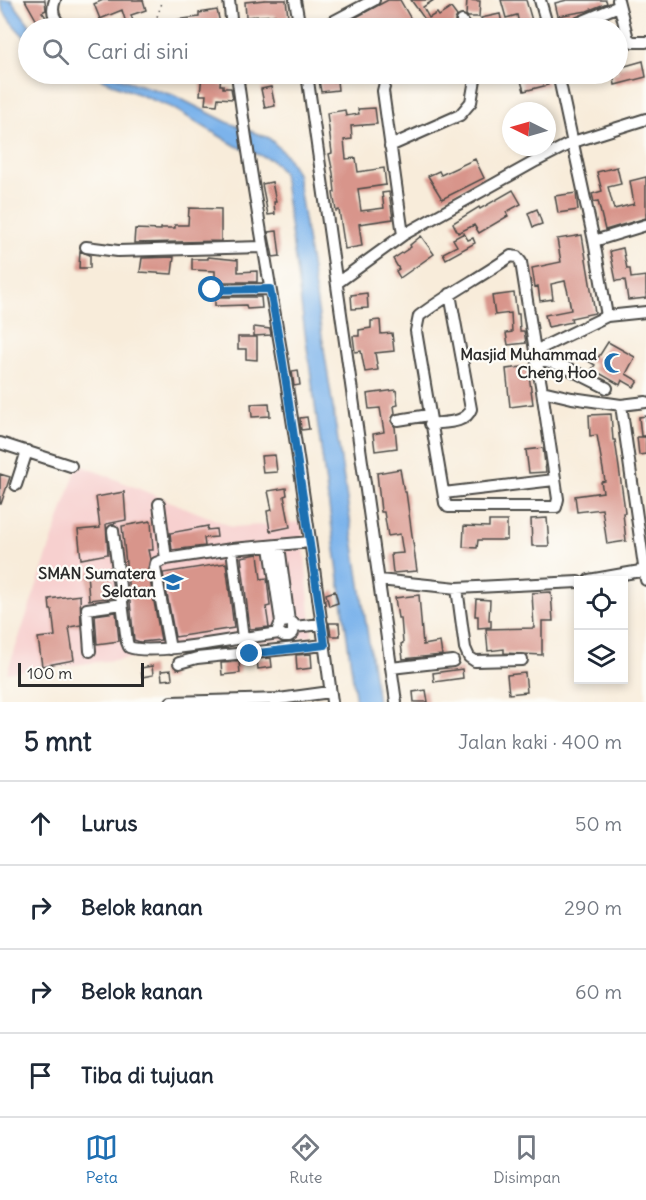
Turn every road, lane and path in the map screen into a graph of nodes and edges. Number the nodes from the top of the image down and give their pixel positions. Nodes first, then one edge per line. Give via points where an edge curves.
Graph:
1 (55, 0) edge
2 (163, 0) edge
3 (229, 0) edge
4 (295, 0) edge
5 (374, 0) edge
6 (540, 0) edge
7 (618, 3) edge
8 (54, 18) edge
9 (157, 18) edge
10 (231, 18) edge
11 (298, 18) edge
12 (340, 18) edge
13 (545, 18) edge
14 (587, 18) edge
15 (622, 18) edge
16 (628, 39) edge
17 (646, 42) edge
18 (238, 84) edge
19 (308, 84) edge
20 (385, 84) edge
21 (474, 84) edge
22 (560, 84) edge
23 (646, 119) edge
24 (573, 142) junction
25 (390, 146) junction
26 (646, 225) edge
27 (403, 235) junction
28 (594, 241) junction
29 (86, 247) dead end
30 (262, 247) junction
31 (337, 284) junction
32 (270, 289) junction
33 (212, 290) dead end
34 (450, 294) junction
35 (646, 312) edge
36 (607, 316) junction
37 (536, 355) junction
38 (607, 388) dead end
39 (542, 391) junction
40 (646, 402) edge
41 (621, 405) junction
42 (430, 419) junction
43 (398, 420) dead end
44 (0, 443) edge
45 (27, 451) junction
46 (71, 466) dead end
47 (554, 480) junction
48 (16, 485) dead end
49 (444, 493) junction
50 (159, 504) dead end
51 (112, 531) dead end
52 (310, 542) junction
53 (275, 546) junction
54 (232, 549) junction
55 (166, 559) junction
56 (646, 573) edge
57 (622, 576) edge
58 (379, 580) junction
59 (574, 582) edge
60 (457, 588) junction
61 (122, 604) junction
62 (322, 624) junction
63 (286, 626) junction
64 (243, 638) junction
65 (325, 645) junction
66 (170, 649) junction
67 (90, 651) dead end
68 (522, 660) dead end
69 (453, 661) dead end
70 (179, 663) dead end
71 (391, 668) junction
72 (331, 697) edge
73 (246, 701) edge
74 (171, 702) edge
75 (396, 702) edge

1 - 8 street
2 - 9 path
3 - 10 street
4 - 11 street
5 - 12 street
6 - 13 street
7 - 14 street
7 - 15 street
16 - 17 street
18 - 30 street
19 - 31 street
20 - 25 street
21 - 25 street via 471,102 460,115
22 - 24 street
23 - 24 street
24 - 27 street
24 - 28 street
25 - 27 street
26 - 28 street
27 - 31 street
28 - 36 street
29 - 30 street via 118,251
30 - 32 street
31 - 58 street
32 - 33 street
32 - 52 street
34 - 37 street via 511,256 517,257
34 - 42 street via 419,316 416,326
34 - 42 street via 471,409 462,419
35 - 36 street
36 - 37 street
37 - 38 street
37 - 39 street
39 - 41 street
39 - 47 street
40 - 41 street
41 - 56 street
42 - 43 street
42 - 49 street
44 - 45 street
45 - 46 street
45 - 48 street
47 - 49 street
47 - 49 street via 558,499 554,508 451,507 445,503
50 - 55 street
51 - 61 street
52 - 53 street
52 - 62 street
53 - 54 street
53 - 63 street
54 - 55 street
54 - 64 street
55 - 66 street via 157,562 155,568
56 - 57 street
58 - 60 street
58 - 71 street
59 - 60 street
60 - 68 street via 469,657 475,661
61 - 66 street via 129,646
61 - 67 street via 87,609
62 - 63 street
62 - 65 street
63 - 64 street
64 - 66 street
65 - 70 street
65 - 72 street
69 - 71 street
71 - 75 street
72 - 73 street
73 - 74 street

